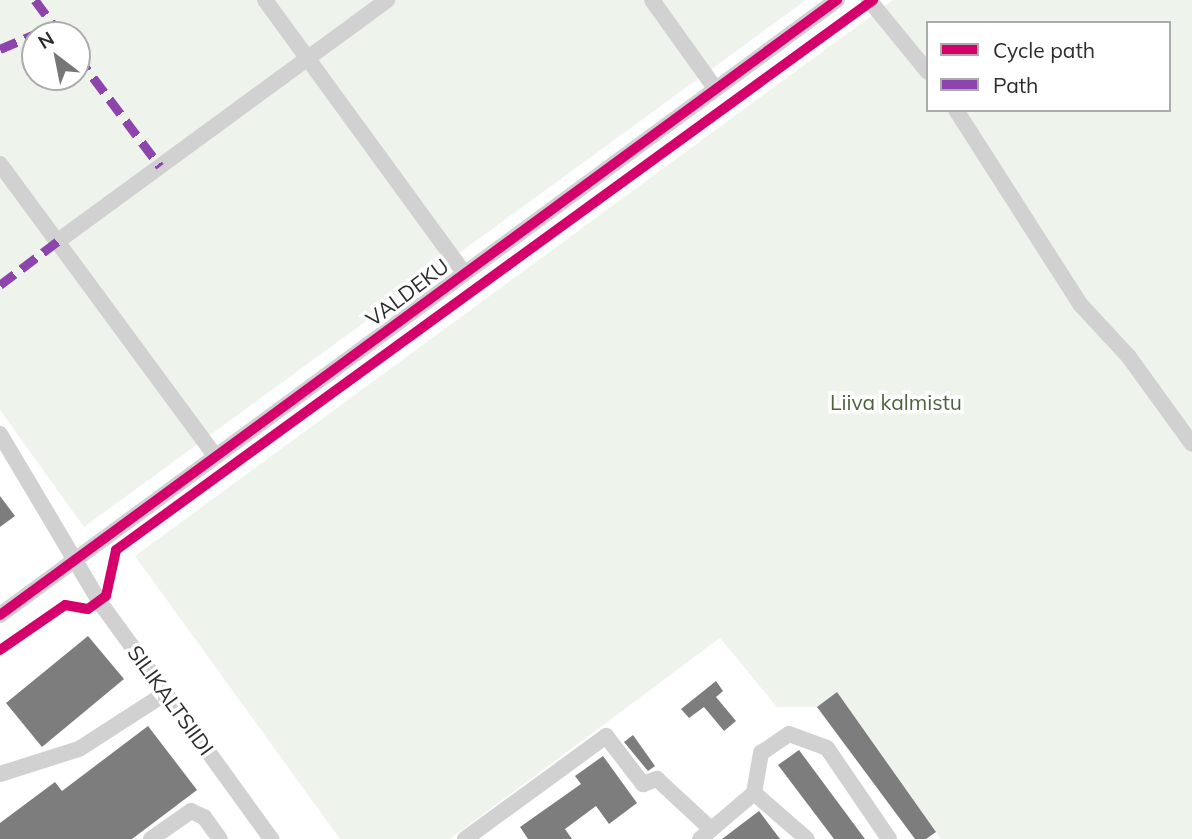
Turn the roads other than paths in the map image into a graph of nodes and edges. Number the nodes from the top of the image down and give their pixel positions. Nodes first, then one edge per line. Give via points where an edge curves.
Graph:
1 (265, 0) edge
2 (387, 0) edge
3 (652, 0) edge
4 (837, 0) edge
5 (869, 0) edge
6 (307, 58) junction
7 (926, 70) edge
8 (715, 89) junction
9 (957, 112) edge
10 (0, 164) edge
11 (58, 241) junction
12 (464, 273) junction
13 (0, 434) edge
14 (1192, 444) edge
15 (215, 456) junction
16 (72, 559) junction
17 (0, 615) edge
18 (166, 693) junction
19 (0, 774) edge
20 (754, 793) junction
21 (706, 834) edge
22 (473, 836) edge
23 (151, 839) edge
24 (220, 839) edge
25 (271, 839) edge
26 (807, 839) edge
27 (889, 839) edge

1 - 6 street
2 - 6 street
3 - 8 street
4 - 8 street, VALDEKU
5 - 7 street
6 - 11 street
6 - 12 street
8 - 12 street, VALDEKU
9 - 14 street via 1080,304 1129,357
10 - 11 street
11 - 15 street
12 - 15 street, VALDEKU
13 - 16 street, SILIKALTSIIDI
15 - 16 street, VALDEKU
16 - 17 street, VALDEKU
16 - 18 street, SILIKALTSIIDI
18 - 19 street via 79,749
18 - 25 street, SILIKALTSIIDI
20 - 21 street
20 - 26 street
20 - 27 street via 761,753 789,734 827,748
21 - 22 street via 657,779 643,784 606,736
23 - 24 street via 191,811 204,817

